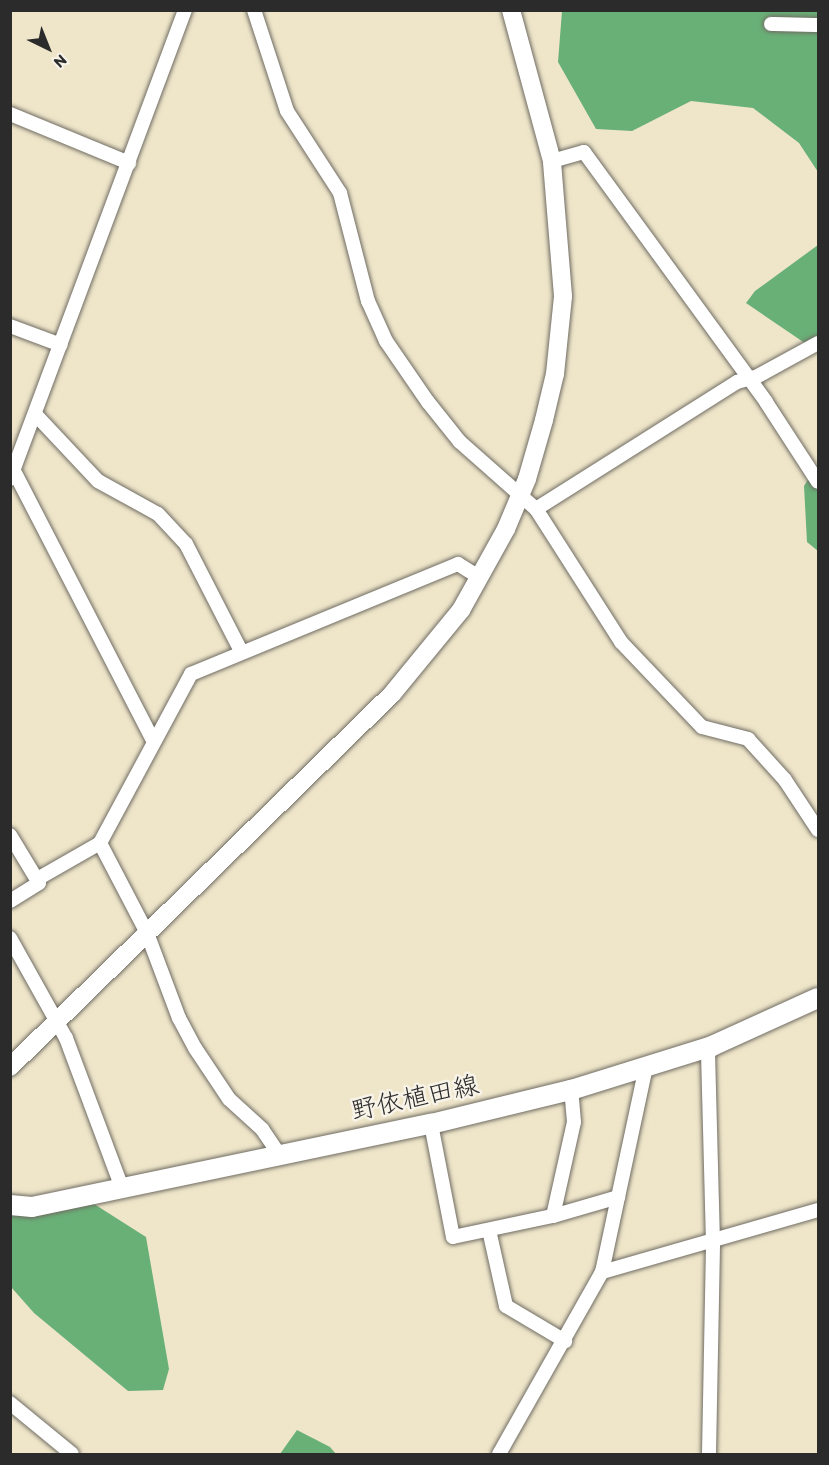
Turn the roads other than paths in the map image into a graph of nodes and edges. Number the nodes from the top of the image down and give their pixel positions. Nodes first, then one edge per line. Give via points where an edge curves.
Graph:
1 (185, 10) edge
2 (254, 10) edge
3 (511, 10) edge
4 (771, 24) dead end
5 (819, 26) edge
6 (10, 114) edge
7 (552, 161) junction
8 (129, 163) junction
9 (10, 326) edge
10 (819, 343) edge
11 (61, 345) junction
12 (749, 380) junction
13 (35, 414) junction
14 (12, 475) edge
15 (819, 482) edge
16 (522, 495) junction
17 (536, 509) junction
18 (480, 578) junction
19 (241, 651) junction
20 (153, 740) junction
21 (819, 830) edge
22 (10, 834) edge
23 (100, 843) junction
24 (39, 878) junction
25 (10, 901) edge
26 (147, 933) junction
27 (10, 938) edge
28 (819, 998) edge
29 (58, 1021) junction
30 (712, 1046) junction
31 (10, 1067) edge
32 (646, 1067) junction
33 (571, 1090) junction
34 (431, 1124) junction
35 (279, 1154) junction
36 (122, 1188) junction
37 (618, 1197) junction
38 (10, 1205) edge
39 (819, 1210) edge
40 (553, 1216) junction
41 (489, 1230) junction
42 (712, 1243) junction
43 (602, 1272) junction
44 (565, 1341) junction
45 (10, 1403) edge
46 (72, 1455) edge
47 (499, 1455) edge
48 (709, 1455) edge

1 - 8 street
2 - 16 street via 287,111 340,193 357,270 386,341 460,442
3 - 7 street
4 - 5 street
6 - 8 street
7 - 12 street via 584,152
7 - 16 street via 562,268 560,333 544,420
8 - 11 street
9 - 11 street
10 - 12 street
11 - 13 street
12 - 15 street
12 - 17 street via 737,382
13 - 14 street
13 - 19 street via 98,481 158,514 186,544
14 - 20 street
16 - 17 street
16 - 18 street
17 - 21 street via 621,642 702,727 748,739 785,780
18 - 19 street via 458,564
18 - 26 street via 434,648 392,694
19 - 20 street via 190,674
20 - 23 street
22 - 24 street
23 - 24 street
23 - 26 street
24 - 25 street via 38,886
26 - 29 street
26 - 35 street via 179,1018 195,1048 229,1099 262,1129
27 - 29 street
28 - 30 main road, 野依植田線
29 - 31 street
29 - 36 street
30 - 32 main road, 野依植田線
30 - 42 street via 708,1055
32 - 33 main road, 野依植田線
32 - 37 street
33 - 34 main road, 野依植田線
33 - 40 street via 574,1122
34 - 35 main road, 野依植田線
34 - 41 street via 453,1237
35 - 36 main road, 野依植田線
36 - 38 main road, 野依植田線 via 32,1207
37 - 40 street
37 - 43 street
39 - 42 street
40 - 41 street
41 - 44 street via 506,1306
42 - 43 street
42 - 48 street
43 - 44 street
44 - 47 street
45 - 46 street

